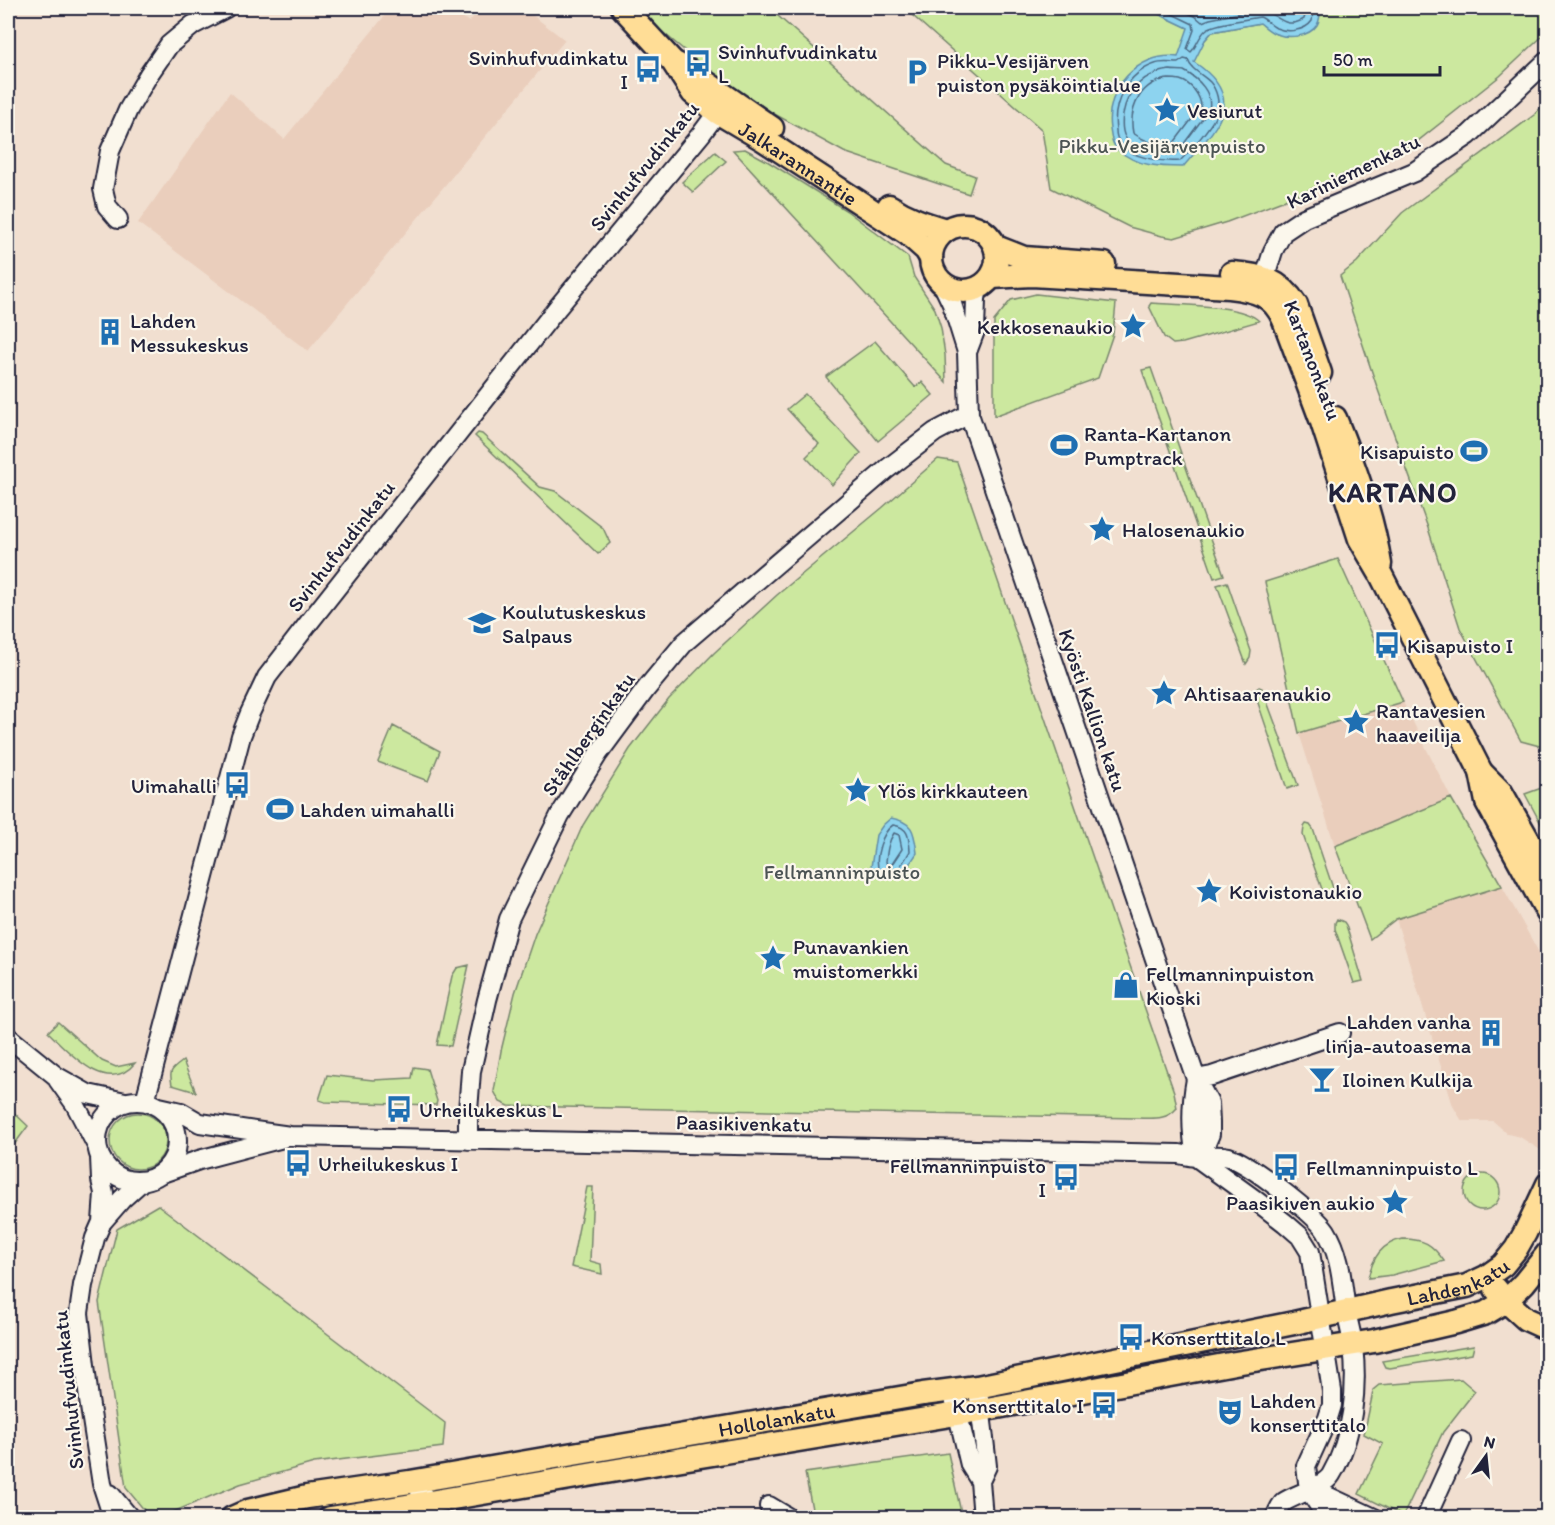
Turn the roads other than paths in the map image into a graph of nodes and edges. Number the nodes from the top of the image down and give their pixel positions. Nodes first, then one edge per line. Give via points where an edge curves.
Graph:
1 (226, 8) edge
2 (623, 8) edge
3 (1548, 60) edge
4 (723, 105) junction
5 (118, 219) dead end
6 (946, 230) junction
7 (996, 247) junction
8 (931, 258) junction
9 (942, 283) junction
10 (985, 283) junction
11 (1262, 286) junction
12 (967, 352) junction
13 (969, 414) junction
14 (1381, 575) junction
15 (1481, 772) junction
16 (1548, 875) edge
17 (1548, 913) edge
18 (1340, 1033) dead end
19 (8, 1037) edge
20 (56, 1076) junction
21 (1196, 1079) junction
22 (125, 1102) junction
23 (152, 1104) junction
24 (290, 1136) junction
25 (468, 1140) junction
26 (99, 1151) junction
27 (1196, 1157) junction
28 (161, 1173) junction
29 (142, 1181) junction
30 (1548, 1184) edge
31 (102, 1222) junction
32 (1548, 1253) edge
33 (1486, 1277) junction
34 (1506, 1301) junction
35 (1346, 1311) junction
36 (1320, 1317) junction
37 (1548, 1329) edge
38 (1364, 1343) junction
39 (1326, 1349) junction
40 (977, 1387) junction
41 (952, 1390) junction
42 (981, 1410) junction
43 (957, 1414) junction
44 (1461, 1441) dead end
45 (980, 1481) junction
46 (410, 1482) junction
47 (102, 1484) junction
48 (1309, 1490) junction
49 (770, 1506) dead end
50 (430, 1510) edge
51 (401, 1512) edge
52 (113, 1518) edge
53 (130, 1518) edge
54 (232, 1518) edge
55 (330, 1518) edge
56 (789, 1518) edge
57 (983, 1518) edge
58 (1275, 1518) edge
59 (1339, 1518) edge
60 (1374, 1518) edge
61 (1426, 1518) edge

1 - 5 street via 193,25 169,45 128,110 110,151 103,189 107,206
2 - 4 main road, Jalkarannantie via 673,62 693,93
3 - 11 street, Kariniemenkatu via 1469,135 1414,172 1288,227 1277,241
4 - 6 main road, Jalkarannantie via 901,214
4 - 8 main road, Jalkarannantie via 764,140 908,234
4 - 23 street, Svinhufvudinkatu via 267,677 241,736
6 - 7 main road via 973,225 991,237
6 - 8 main road via 932,247
7 - 10 main road via 998,263
7 - 11 main road, Kartanonkatu via 1024,258 1249,274
8 - 9 main road
9 - 10 main road via 959,291
9 - 12 street, Kyösti Kallion katu
10 - 11 main road, Kartanonkatu via 1032,275 1246,289
10 - 12 street, Kyösti Kallion katu via 976,299 975,331
11 - 14 main road, Kartanonkatu via 1280,311 1360,539
11 - 14 main road, Kartanonkatu via 1274,282 1296,305 1375,534
12 - 13 street, Kyösti Kallion katu
13 - 21 street, Kyösti Kallion katu
13 - 25 street, Ståhlberginkatu via 935,432 887,469 685,642 598,754 560,815 509,919 471,1071
14 - 15 main road, Kartanonkatu
15 - 16 main road, Kartanonkatu via 1501,792
15 - 17 main road, Kartanonkatu via 1487,802
18 - 21 street
19 - 20 street
20 - 22 street via 88,1094
20 - 26 street
21 - 27 street, Kyösti Kallion katu via 1209,1102 1210,1134
22 - 23 street
22 - 26 street via 103,1119 97,1137
23 - 24 street, Paasikivenkatu via 181,1112 200,1123
23 - 28 street via 167,1114 177,1134 174,1155
24 - 25 street, Paasikivenkatu
24 - 28 street, Paasikivenkatu
25 - 27 street, Paasikivenkatu
26 - 29 street via 107,1168 117,1176
26 - 31 street, Svinhufvudinkatu via 104,1193
27 - 35 street, Paasikivenkatu via 1230,1157 1261,1175 1325,1228 1340,1268
27 - 36 street, Paasikivenkatu via 1300,1236 1310,1252
28 - 29 street
29 - 31 street, Svinhufvudinkatu
30 - 33 main road, Lahdenkatu via 1516,1249
31 - 47 street, Svinhufvudinkatu via 79,1313
32 - 34 main road, Lahdenkatu
33 - 34 main road
33 - 35 main road, Lahdenkatu via 1467,1286
34 - 37 main road via 1526,1319
34 - 38 main road, Lahdenkatu via 1478,1316
35 - 36 main road, Lahdenkatu
35 - 38 street, Paasikivenkatu
36 - 39 street, Paasikivenkatu
36 - 40 main road, Hollolankatu
38 - 39 main road, Lahdenkatu
38 - 48 street, Paasikivenkatu via 1344,1444 1330,1478
39 - 42 main road, Hollolankatu
39 - 48 street, Paasikivenkatu via 1332,1405 1306,1466
40 - 41 main road, Hollolankatu
40 - 42 street
41 - 43 street
41 - 46 main road, Hollolankatu
42 - 43 main road, Hollolankatu
42 - 45 street via 987,1466
43 - 45 street via 970,1465
43 - 50 main road, Hollolankatu via 693,1457
44 - 61 street
45 - 57 street
46 - 50 street
46 - 51 street
46 - 54 main road, Hollolankatu via 307,1497
47 - 52 street, Svinhufvudinkatu
47 - 53 street, Svinhufvudinkatu
48 - 58 street, Paasikivenkatu via 1282,1503
48 - 59 street via 1320,1507
48 - 60 street
49 - 56 street
50 - 51 main road, Hollolankatu
51 - 55 main road, Hollolankatu

